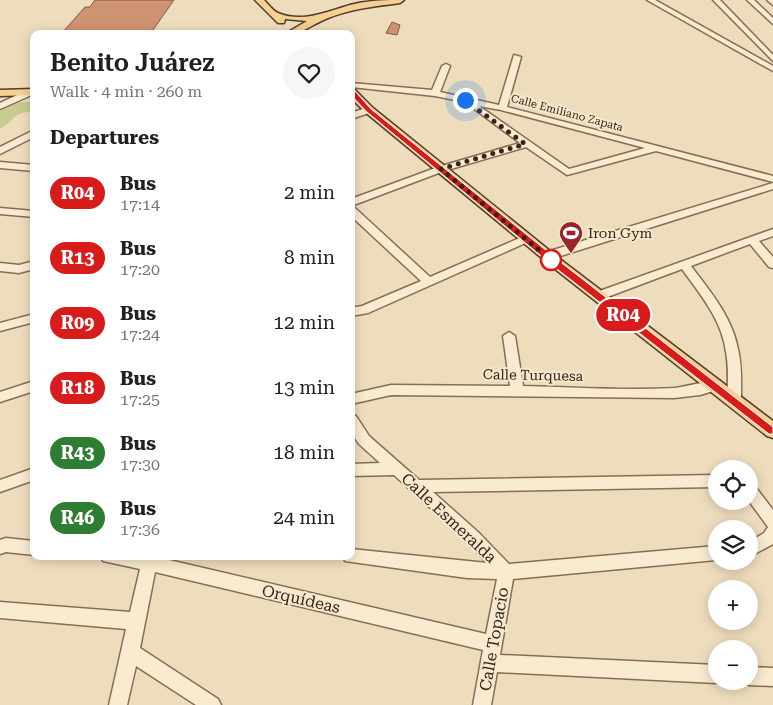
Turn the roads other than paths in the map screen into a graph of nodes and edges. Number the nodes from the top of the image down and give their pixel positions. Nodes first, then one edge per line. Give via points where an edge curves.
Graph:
1 (259, 0) edge
2 (400, 0) edge
3 (650, 0) edge
4 (716, 0) edge
5 (750, 0) edge
6 (770, 0) edge
7 (773, 3) edge
8 (274, 15) junction
9 (324, 16) junction
10 (773, 22) edge
11 (312, 23) junction
12 (289, 30) edge
13 (298, 30) edge
14 (308, 30) edge
15 (518, 57) dead end
16 (773, 59) edge
17 (446, 66) dead end
18 (773, 69) edge
19 (355, 85) edge
20 (30, 92) edge
21 (0, 93) edge
22 (30, 93) edge
23 (435, 93) junction
24 (355, 96) edge
25 (465, 100) junction
26 (0, 106) edge
27 (502, 108) junction
28 (369, 110) junction
29 (355, 115) edge
30 (30, 135) edge
31 (525, 144) junction
32 (653, 149) junction
33 (0, 151) edge
34 (0, 165) edge
35 (30, 168) edge
36 (441, 169) junction
37 (773, 179) edge
38 (773, 186) edge
39 (355, 201) edge
40 (0, 212) edge
41 (30, 214) edge
42 (355, 214) edge
43 (773, 232) edge
44 (526, 239) junction
45 (752, 240) junction
46 (547, 256) junction
47 (684, 264) junction
48 (773, 264) edge
49 (30, 266) edge
50 (0, 267) edge
51 (428, 281) junction
52 (598, 296) junction
53 (355, 311) edge
54 (30, 319) edge
55 (0, 328) edge
56 (509, 336) dead end
57 (715, 385) junction
58 (30, 387) edge
59 (517, 390) junction
60 (0, 396) edge
61 (355, 399) edge
62 (734, 399) junction
63 (355, 426) edge
64 (773, 431) edge
65 (397, 469) junction
66 (355, 470) edge
67 (30, 475) edge
68 (708, 481) edge
69 (0, 486) edge
70 (416, 486) junction
71 (758, 502) edge
72 (773, 522) edge
73 (773, 532) edge
74 (758, 545) edge
75 (0, 546) edge
76 (30, 548) edge
77 (708, 554) edge
78 (355, 556) edge
79 (132, 560) edge
80 (149, 563) junction
81 (506, 572) junction
82 (0, 610) edge
83 (135, 620) junction
84 (493, 644) junction
85 (131, 652) junction
86 (489, 663) junction
87 (708, 674) edge
88 (758, 676) edge
89 (773, 677) edge
90 (118, 705) edge
91 (212, 705) edge
92 (482, 705) edge

1 - 8 main road
2 - 9 main road via 356,6
3 - 18 street
4 - 16 street
5 - 10 street
6 - 7 street
8 - 9 main road via 299,19
8 - 12 main road
9 - 11 main road
11 - 13 main road
11 - 14 main road
15 - 27 street
17 - 23 street
19 - 23 street, Calle Emiliano Zapata
20 - 21 main road
22 - 26 street
23 - 25 street, Calle Emiliano Zapata
24 - 28 main road
25 - 27 street, Calle Emiliano Zapata
25 - 31 street
27 - 32 street, Calle Emiliano Zapata
28 - 29 street
28 - 36 main road
30 - 33 street
31 - 32 street via 567,172
31 - 36 street
32 - 37 street, Calle Emiliano Zapata
34 - 35 street
36 - 39 street
36 - 44 main road
38 - 46 street
40 - 41 street
42 - 51 street
43 - 45 street
44 - 46 main road
44 - 51 street
45 - 47 street
45 - 48 street
46 - 52 main road
47 - 52 street
47 - 62 street via 719,313 727,332 734,363
49 - 50 street via 19,269
51 - 53 street
52 - 57 main road
54 - 55 street
56 - 59 street
57 - 59 street, Calle Turquesa via 674,393
57 - 62 main road
58 - 60 street
59 - 61 street, Calle Turquesa via 391,390
62 - 64 main road
63 - 65 street, Calle Esmeralda via 364,440
65 - 66 street
65 - 70 street, Calle Esmeralda
67 - 69 street
68 - 70 street
70 - 81 street, Calle Esmeralda via 473,537
71 - 72 street
73 - 74 street
75 - 76 street
77 - 81 street, Calle Esmeralda
78 - 81 street
79 - 80 street, Orquídeas
80 - 83 street
80 - 84 street, Orquídeas
81 - 84 street, Calle Topacio
82 - 83 street
83 - 85 street
84 - 86 street, Calle Topacio
85 - 90 street
85 - 91 street
86 - 87 street
86 - 92 street, Calle Topacio
88 - 89 street

